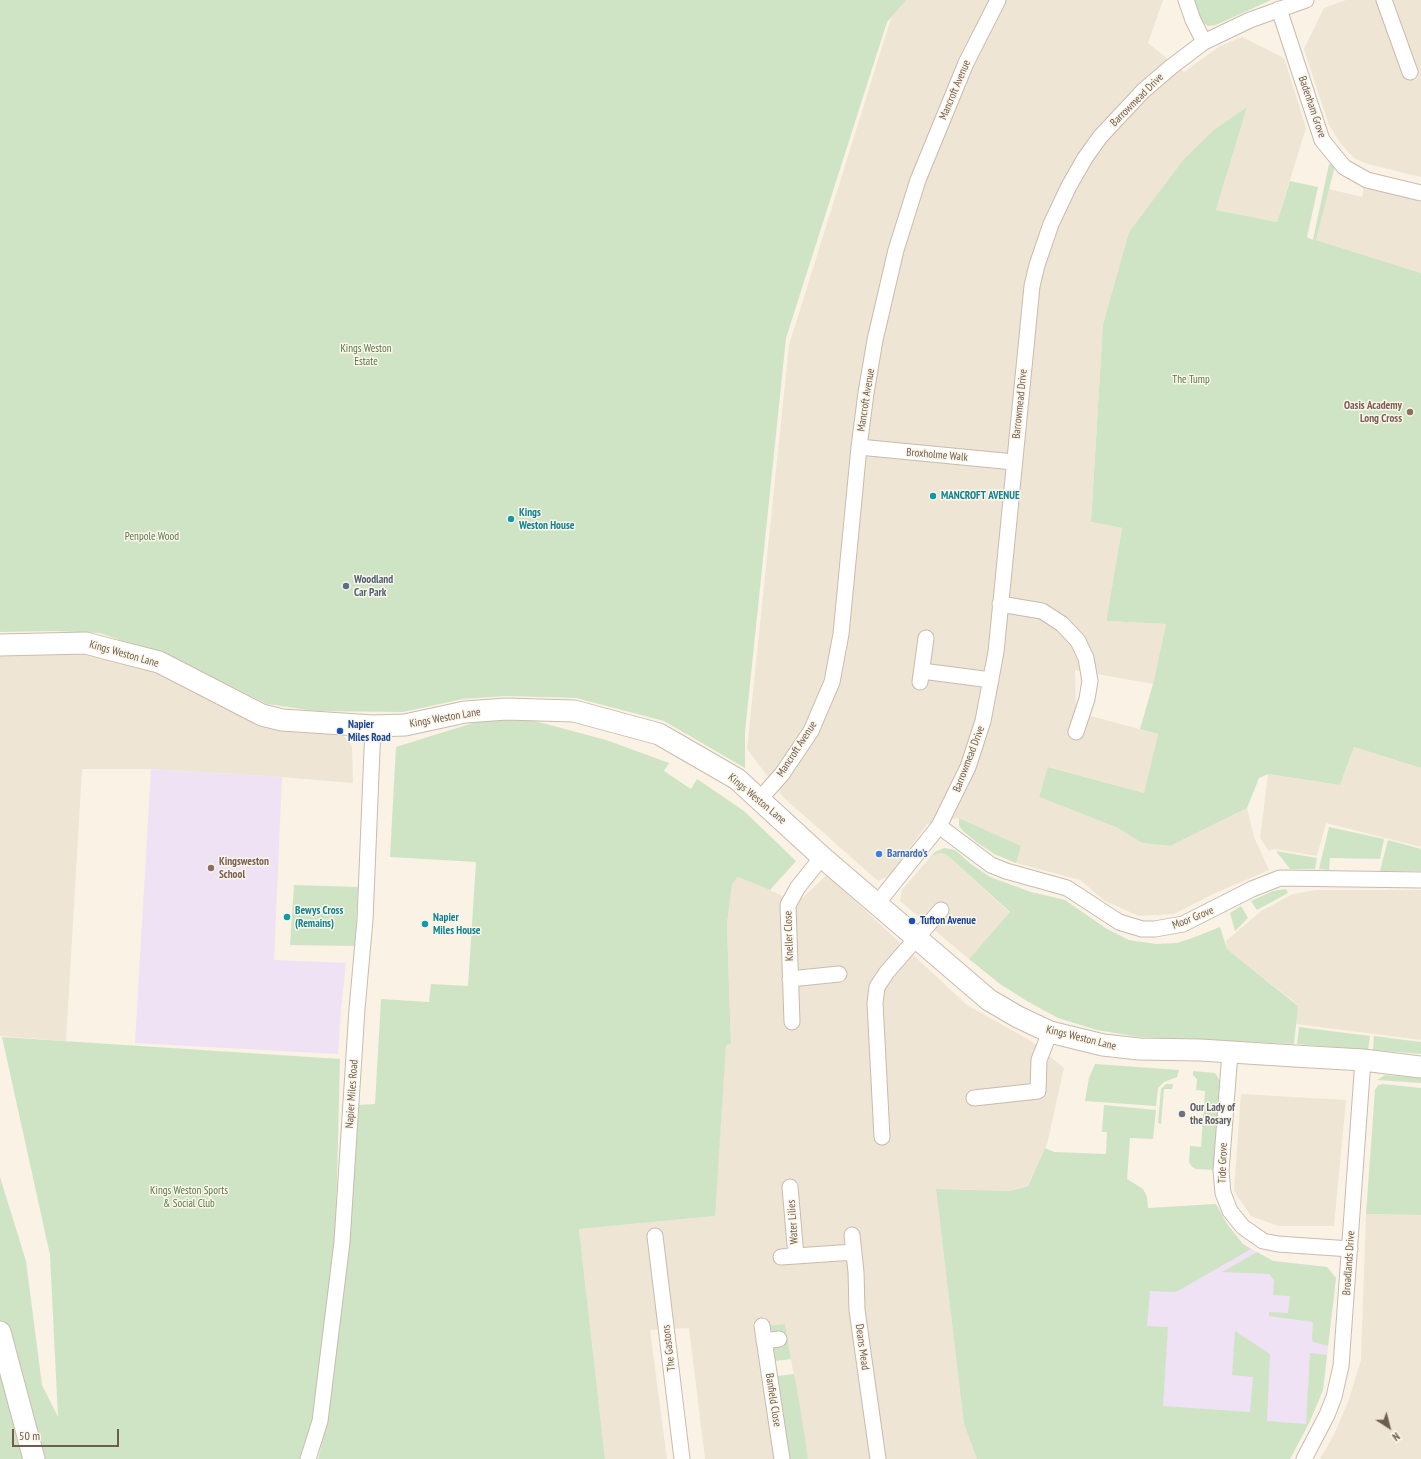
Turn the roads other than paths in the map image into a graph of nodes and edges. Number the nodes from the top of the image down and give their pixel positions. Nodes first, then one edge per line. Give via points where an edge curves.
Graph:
1 (998, 0) edge
2 (1186, 0) edge
3 (1306, 0) edge
4 (1384, 0) edge
5 (1279, 9) junction
6 (1204, 42) junction
7 (1410, 72) dead end
8 (1421, 193) edge
9 (859, 447) junction
10 (1014, 462) junction
11 (1000, 604) junction
12 (926, 638) dead end
13 (0, 645) edge
14 (991, 680) junction
15 (373, 726) junction
16 (1076, 732) dead end
17 (759, 800) junction
18 (939, 826) junction
19 (822, 857) junction
20 (1421, 880) edge
21 (876, 904) junction
22 (941, 910) dead end
23 (916, 939) junction
24 (839, 974) dead end
25 (790, 979) junction
26 (792, 1022) dead end
27 (1050, 1032) junction
28 (1230, 1052) junction
29 (1364, 1060) junction
30 (1421, 1067) edge
31 (974, 1098) dead end
32 (882, 1137) dead end
33 (790, 1187) dead end
34 (852, 1235) dead end
35 (655, 1236) dead end
36 (1350, 1249) junction
37 (854, 1252) junction
38 (796, 1256) junction
39 (781, 1257) dead end
40 (0, 1332) edge
41 (779, 1339) dead end
42 (34, 1459) edge
43 (308, 1459) edge
44 (682, 1459) edge
45 (782, 1459) edge
46 (878, 1459) edge
47 (1304, 1459) edge

1 - 9 street, Mancroft Avenue via 966,63 907,213 875,340
2 - 6 street via 1192,20
3 - 5 street, Barrowmead Drive
4 - 7 street
5 - 6 street, Barrowmead Drive
5 - 8 street, Badenham Grove via 1322,140 1344,167 1367,180
6 - 10 street, Barrowmead Drive via 1143,91 1100,137 1079,169 1051,224 1032,286
9 - 10 street, Broxholme Walk
9 - 17 street, Mancroft Avenue via 841,634 832,682 811,731 782,774
10 - 11 street, Barrowmead Drive
11 - 14 street, Barrowmead Drive
11 - 16 street via 1042,611 1062,624 1078,641 1086,658 1090,681
12 - 14 street via 921,677
13 - 15 street, Kings Weston Lane via 86,643 158,662 262,715 310,723
14 - 18 street, Barrowmead Drive via 977,745
15 - 17 street, Kings Weston Lane via 405,725 465,712 506,709 574,711 659,734 737,779
15 - 43 street, Napier Miles Road via 365,920 342,1242 320,1421
17 - 19 street, Kings Weston Lane
18 - 20 street, Moor Grove via 992,864 1006,871 1068,888 1119,922 1142,929 1162,929 1183,924 1252,889 1280,878
18 - 21 street, Barrowmead Drive
19 - 21 street, Kings Weston Lane
19 - 25 street, Kneller Close via 798,887 788,905
21 - 23 street, Kings Weston Lane
22 - 23 street
23 - 27 street, Kings Weston Lane via 989,1000
23 - 32 street via 880,980 875,993 875,1121
24 - 25 street
25 - 26 street, Kneller Close
27 - 28 street, Kings Weston Lane via 1103,1045 1139,1050
27 - 31 street via 1039,1060 1038,1091
28 - 29 street, Kings Weston Lane
28 - 36 street, Tide Grove via 1221,1171 1223,1193 1230,1211 1243,1227 1263,1241
29 - 30 street, Kings Weston Lane
29 - 36 street, Broadlands Drive
33 - 38 street, Water Lilies
34 - 37 street, Deans Mead
35 - 44 street, The Gastons
36 - 47 street, Broadlands Drive via 1338,1380 1327,1415
37 - 38 street
37 - 46 street, Deans Mead via 857,1310
38 - 39 street
40 - 42 street
41 - 45 street, Banfield Close via 763,1334

